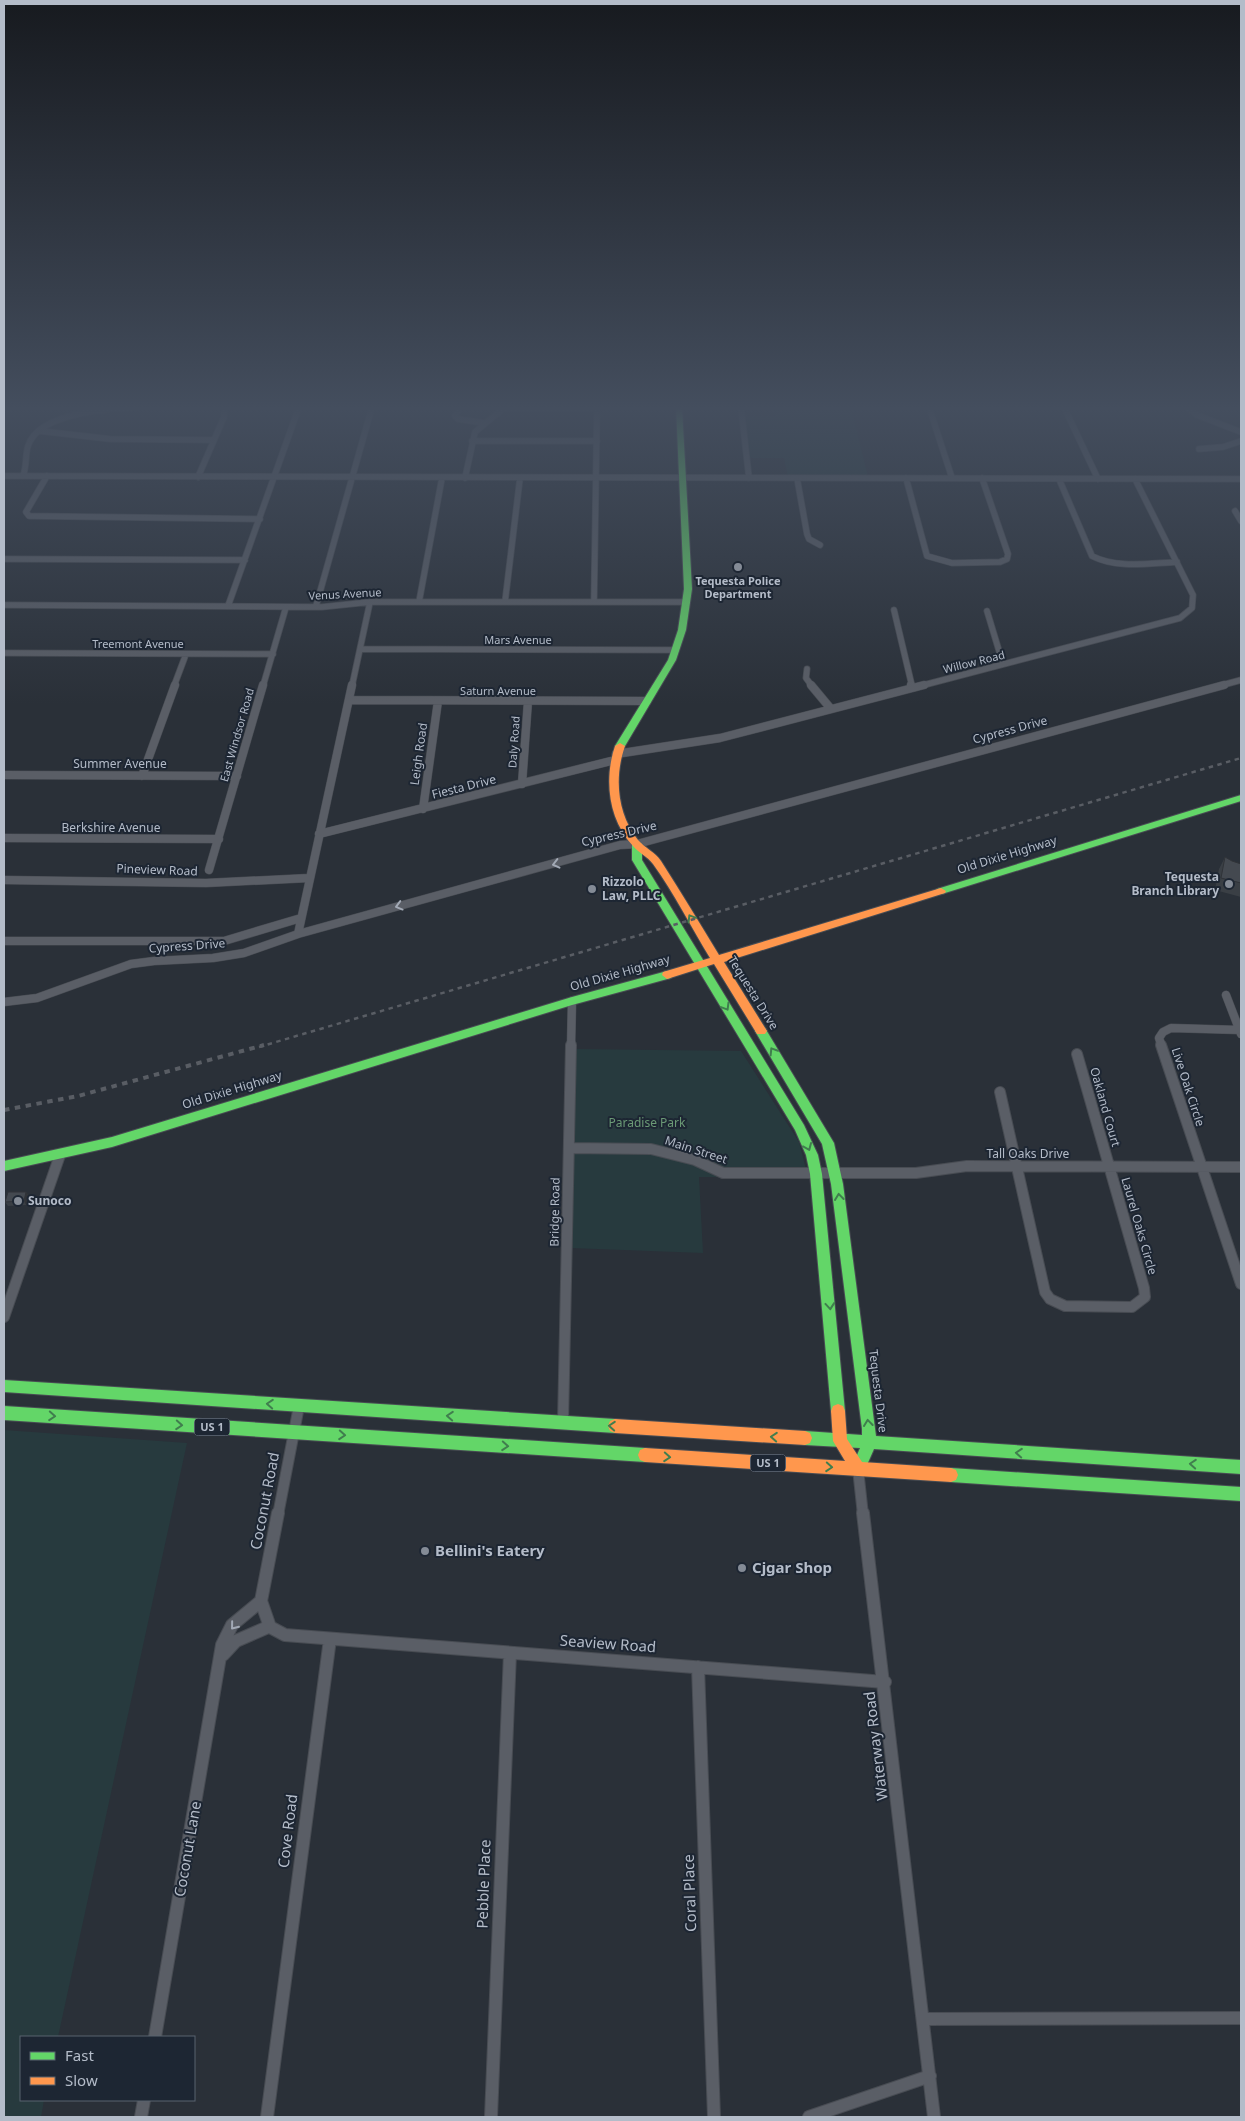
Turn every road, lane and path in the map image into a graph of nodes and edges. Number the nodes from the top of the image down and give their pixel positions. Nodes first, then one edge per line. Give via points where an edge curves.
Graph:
1 (30, 506) edge
2 (265, 506) edge
3 (344, 506) edge
4 (437, 506) edge
5 (517, 506) edge
6 (596, 506) edge
7 (684, 506) edge
8 (802, 506) edge
9 (914, 506) edge
10 (992, 506) edge
11 (1071, 506) edge
12 (1149, 506) edge
13 (1235, 511) dead end
14 (260, 519) junction
15 (1241, 521) edge
16 (820, 545) dead end
17 (4, 559) edge
18 (245, 560) junction
19 (1177, 562) junction
20 (370, 602) junction
21 (419, 602) junction
22 (505, 602) junction
23 (594, 602) junction
24 (687, 602) junction
25 (4, 605) edge
26 (228, 606) junction
27 (286, 606) junction
28 (316, 606) junction
29 (894, 610) dead end
30 (987, 611) dead end
31 (360, 649) junction
32 (676, 650) junction
33 (4, 653) edge
34 (186, 654) junction
35 (272, 654) junction
36 (1003, 664) junction
37 (807, 669) dead end
38 (1241, 680) edge
39 (912, 688) junction
40 (349, 700) junction
41 (438, 701) junction
42 (528, 701) junction
43 (647, 702) junction
44 (831, 709) junction
45 (615, 757) junction
46 (4, 775) edge
47 (142, 776) junction
48 (237, 776) junction
49 (522, 784) junction
50 (1241, 798) edge
51 (422, 809) junction
52 (320, 834) junction
53 (4, 838) edge
54 (219, 840) junction
55 (636, 844) junction
56 (210, 870) dead end
57 (309, 878) junction
58 (4, 880) edge
59 (301, 918) junction
60 (301, 934) junction
61 (4, 941) edge
62 (716, 960) junction
63 (700, 965) junction
64 (1226, 995) dead end
65 (572, 1001) junction
66 (4, 1002) edge
67 (1240, 1032) edge
68 (1078, 1054) dead end
69 (1000, 1092) dead end
70 (569, 1148) junction
71 (60, 1155) junction
72 (4, 1166) edge
73 (1201, 1166) junction
74 (1018, 1167) junction
75 (1109, 1167) junction
76 (1241, 1167) edge
77 (816, 1174) junction
78 (836, 1174) junction
79 (1241, 1284) edge
80 (4, 1317) edge
81 (4, 1386) edge
82 (26, 1388) junction
83 (4, 1394) edge
84 (299, 1406) junction
85 (4, 1413) edge
86 (562, 1423) junction
87 (294, 1432) junction
88 (840, 1442) junction
89 (870, 1443) junction
90 (1241, 1467) edge
91 (858, 1469) junction
92 (1241, 1494) edge
93 (261, 1602) junction
94 (268, 1627) junction
95 (330, 1639) junction
96 (510, 1653) junction
97 (221, 1660) junction
98 (698, 1667) junction
99 (885, 1682) junction
100 (1241, 2018) edge
101 (923, 2019) junction
102 (155, 2036) edge
103 (930, 2076) junction
104 (144, 2101) edge
105 (141, 2117) edge
106 (267, 2117) edge
107 (491, 2117) edge
108 (714, 2117) edge
109 (809, 2117) edge
110 (934, 2117) edge

1 - 14 street via 26,512 29,516
2 - 14 street
3 - 28 street
4 - 21 street
5 - 22 street
6 - 23 street
7 - 24 street, Tequesta Drive
8 - 16 street via 807,534
9 - 10 street via 928,556 944,562 1000,562 1007,559 1008,554
11 - 19 street via 1095,559
12 - 19 street, Willow Road
13 - 15 street
14 - 18 street
17 - 18 street
18 - 26 street
19 - 36 street, Willow Road via 1194,598 1192,608 1184,616
20 - 21 street, Venus Avenue
20 - 28 street, Venus Avenue
20 - 31 street
21 - 22 street, Venus Avenue
22 - 23 street, Venus Avenue
23 - 24 street, Venus Avenue
24 - 32 street, Tequesta Drive
25 - 26 street, Venus Avenue
26 - 27 street, Venus Avenue
27 - 28 street, Venus Avenue
27 - 35 street, East Windsor Road
29 - 39 street
30 - 36 street
31 - 32 street, Mars Avenue
31 - 40 street
32 - 43 street, Tequesta Drive
33 - 34 street, Treemont Avenue
34 - 35 street, Treemont Avenue
34 - 47 street
35 - 48 street, East Windsor Road
36 - 39 street, Willow Road
37 - 44 street via 806,678
38 - 55 street, Cypress Drive
39 - 44 street, Willow Road
40 - 41 street, Saturn Avenue
40 - 52 street
41 - 42 street, Saturn Avenue
41 - 51 street, Leigh Road
42 - 43 street, Saturn Avenue
42 - 49 street, Daly Road
43 - 45 street, Tequesta Drive via 625,732
44 - 45 street, Willow Road via 720,738
45 - 49 street, Fiesta Drive
45 - 55 street, Tequesta Drive via 614,795
46 - 47 street, Summer Avenue
47 - 48 street, Summer Avenue
48 - 54 street, East Windsor Road
49 - 51 street, Fiesta Drive
50 - 62 street, Old Dixie Highway
51 - 52 street, Fiesta Drive
52 - 57 street
53 - 54 street, Berkshire Avenue
54 - 56 street, East Windsor Road
55 -> 60 street, Cypress Drive via 620,845
62 -> 55 street, Tequesta Drive via 653,857
55 - 63 street, Tequesta Drive via 637,860
57 - 58 street, Pineview Road via 206,883
57 - 59 street
59 - 60 street
59 - 61 street via 224,941
60 - 66 street, Cypress Drive via 250,952 224,957 142,962 108,971 50,995
62 - 63 street, Old Dixie Highway
78 -> 62 street, Tequesta Drive via 820,1127
63 - 65 street, Old Dixie Highway
63 -> 77 street, Tequesta Drive via 800,1128
64 - 67 street, Live Oak Circle
65 - 70 street, Bridge Road
65 - 71 street, Old Dixie Highway via 112,1142
67 - 73 street, Live Oak Circle via 1171,1028 1159,1038
68 - 75 street, Oakland Court
69 - 74 street
70 - 77 street, Main Street via 650,1149 695,1160 723,1173
70 - 86 street, Bridge Road
71 - 72 street, Old Dixie Highway
71 - 80 street
73 - 75 street, Tall Oaks Drive
73 - 76 street, Tall Oaks Drive
73 - 79 street
74 - 75 street, Tall Oaks Drive
74 - 75 street, Laurel Oaks Circle via 1045,1292 1050,1299 1065,1306 1132,1307 1145,1297 1144,1288
74 - 78 street, Tall Oaks Drive via 967,1166 916,1173
77 - 78 street, Tall Oaks Drive
77 -> 88 street, Tequesta Drive
89 -> 78 street, Tequesta Drive
81 - 82 street, US 1
82 - 83 street
84 -> 82 street, US 1
86 -> 84 street, US 1
84 - 87 street, Coconut Road
85 -> 87 street, US 1
88 -> 86 street, US 1
87 -> 91 street, US 1
87 - 93 street, Coconut Road
88 - 89 street, US 1
88 - 91 street, Tequesta Drive
90 -> 89 street, US 1
89 - 91 street, Tequesta Drive
91 - 92 street, US 1
91 - 99 street, Waterway Road
93 - 94 street
93 -> 97 street, Coconut Lane via 232,1625 222,1645
94 - 95 street via 285,1635
94 - 97 street via 226,1649
95 - 96 street, Seaview Road
95 - 106 street, Cove Road
96 - 98 street, Seaview Road
96 - 107 street, Pebble Place
97 - 102 street, Coconut Lane
98 - 99 street, Seaview Road
98 - 108 street, Coral Place
99 - 101 street, Waterway Road
100 - 101 street
101 - 103 street, Waterway Road
103 - 109 street
103 - 110 street, Waterway Road
104 - 105 street

